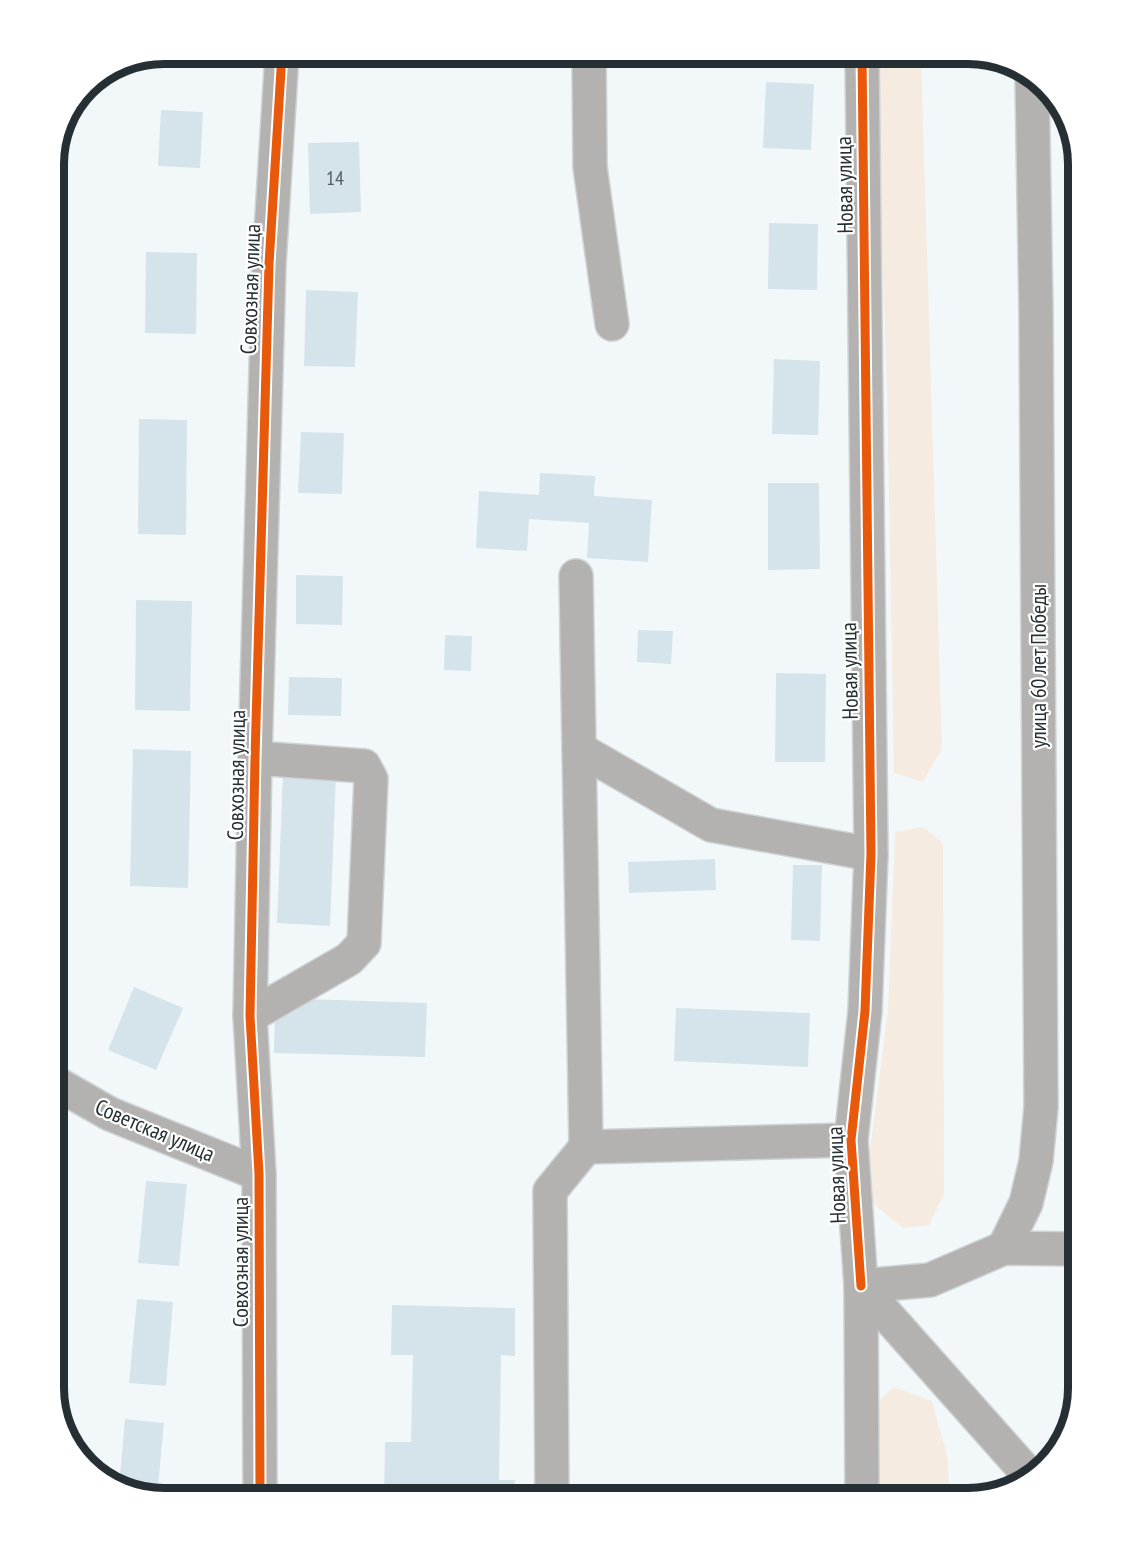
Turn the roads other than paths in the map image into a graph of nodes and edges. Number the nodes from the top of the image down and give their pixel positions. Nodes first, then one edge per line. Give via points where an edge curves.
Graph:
1 (281, 64) edge
2 (589, 65) edge
3 (862, 65) edge
4 (1032, 89) edge
5 (612, 324) dead end
6 (576, 576) dead end
7 (579, 749) junction
8 (255, 758) junction
9 (871, 854) junction
10 (250, 1016) junction
11 (64, 1088) edge
12 (851, 1140) junction
13 (586, 1147) junction
14 (259, 1174) junction
15 (1004, 1248) junction
16 (1068, 1249) edge
17 (861, 1286) junction
18 (1024, 1469) edge
19 (260, 1487) edge
20 (552, 1487) edge
21 (862, 1488) edge

1 - 8 street, Совхозная улица via 269,264
2 - 5 street via 590,167
3 - 9 street, Новая улица
4 - 15 street, улица 60 лет Победы via 1041,1107 1036,1161 1026,1203
6 - 7 street
7 - 9 street via 711,825
7 - 13 street
8 - 10 street, Совхозная улица
8 - 10 street via 364,766 370,779 364,943 349,959
9 - 12 street, Новая улица via 865,1011
10 - 14 street, Совхозная улица
11 - 14 street, Советская улица via 110,1114
12 - 13 street
12 - 17 street, Новая улица
13 - 20 street via 550,1191
14 - 19 street, Совхозная улица
15 - 16 street
15 - 17 street via 930,1280
17 - 18 street
17 - 21 street, Новая улица

